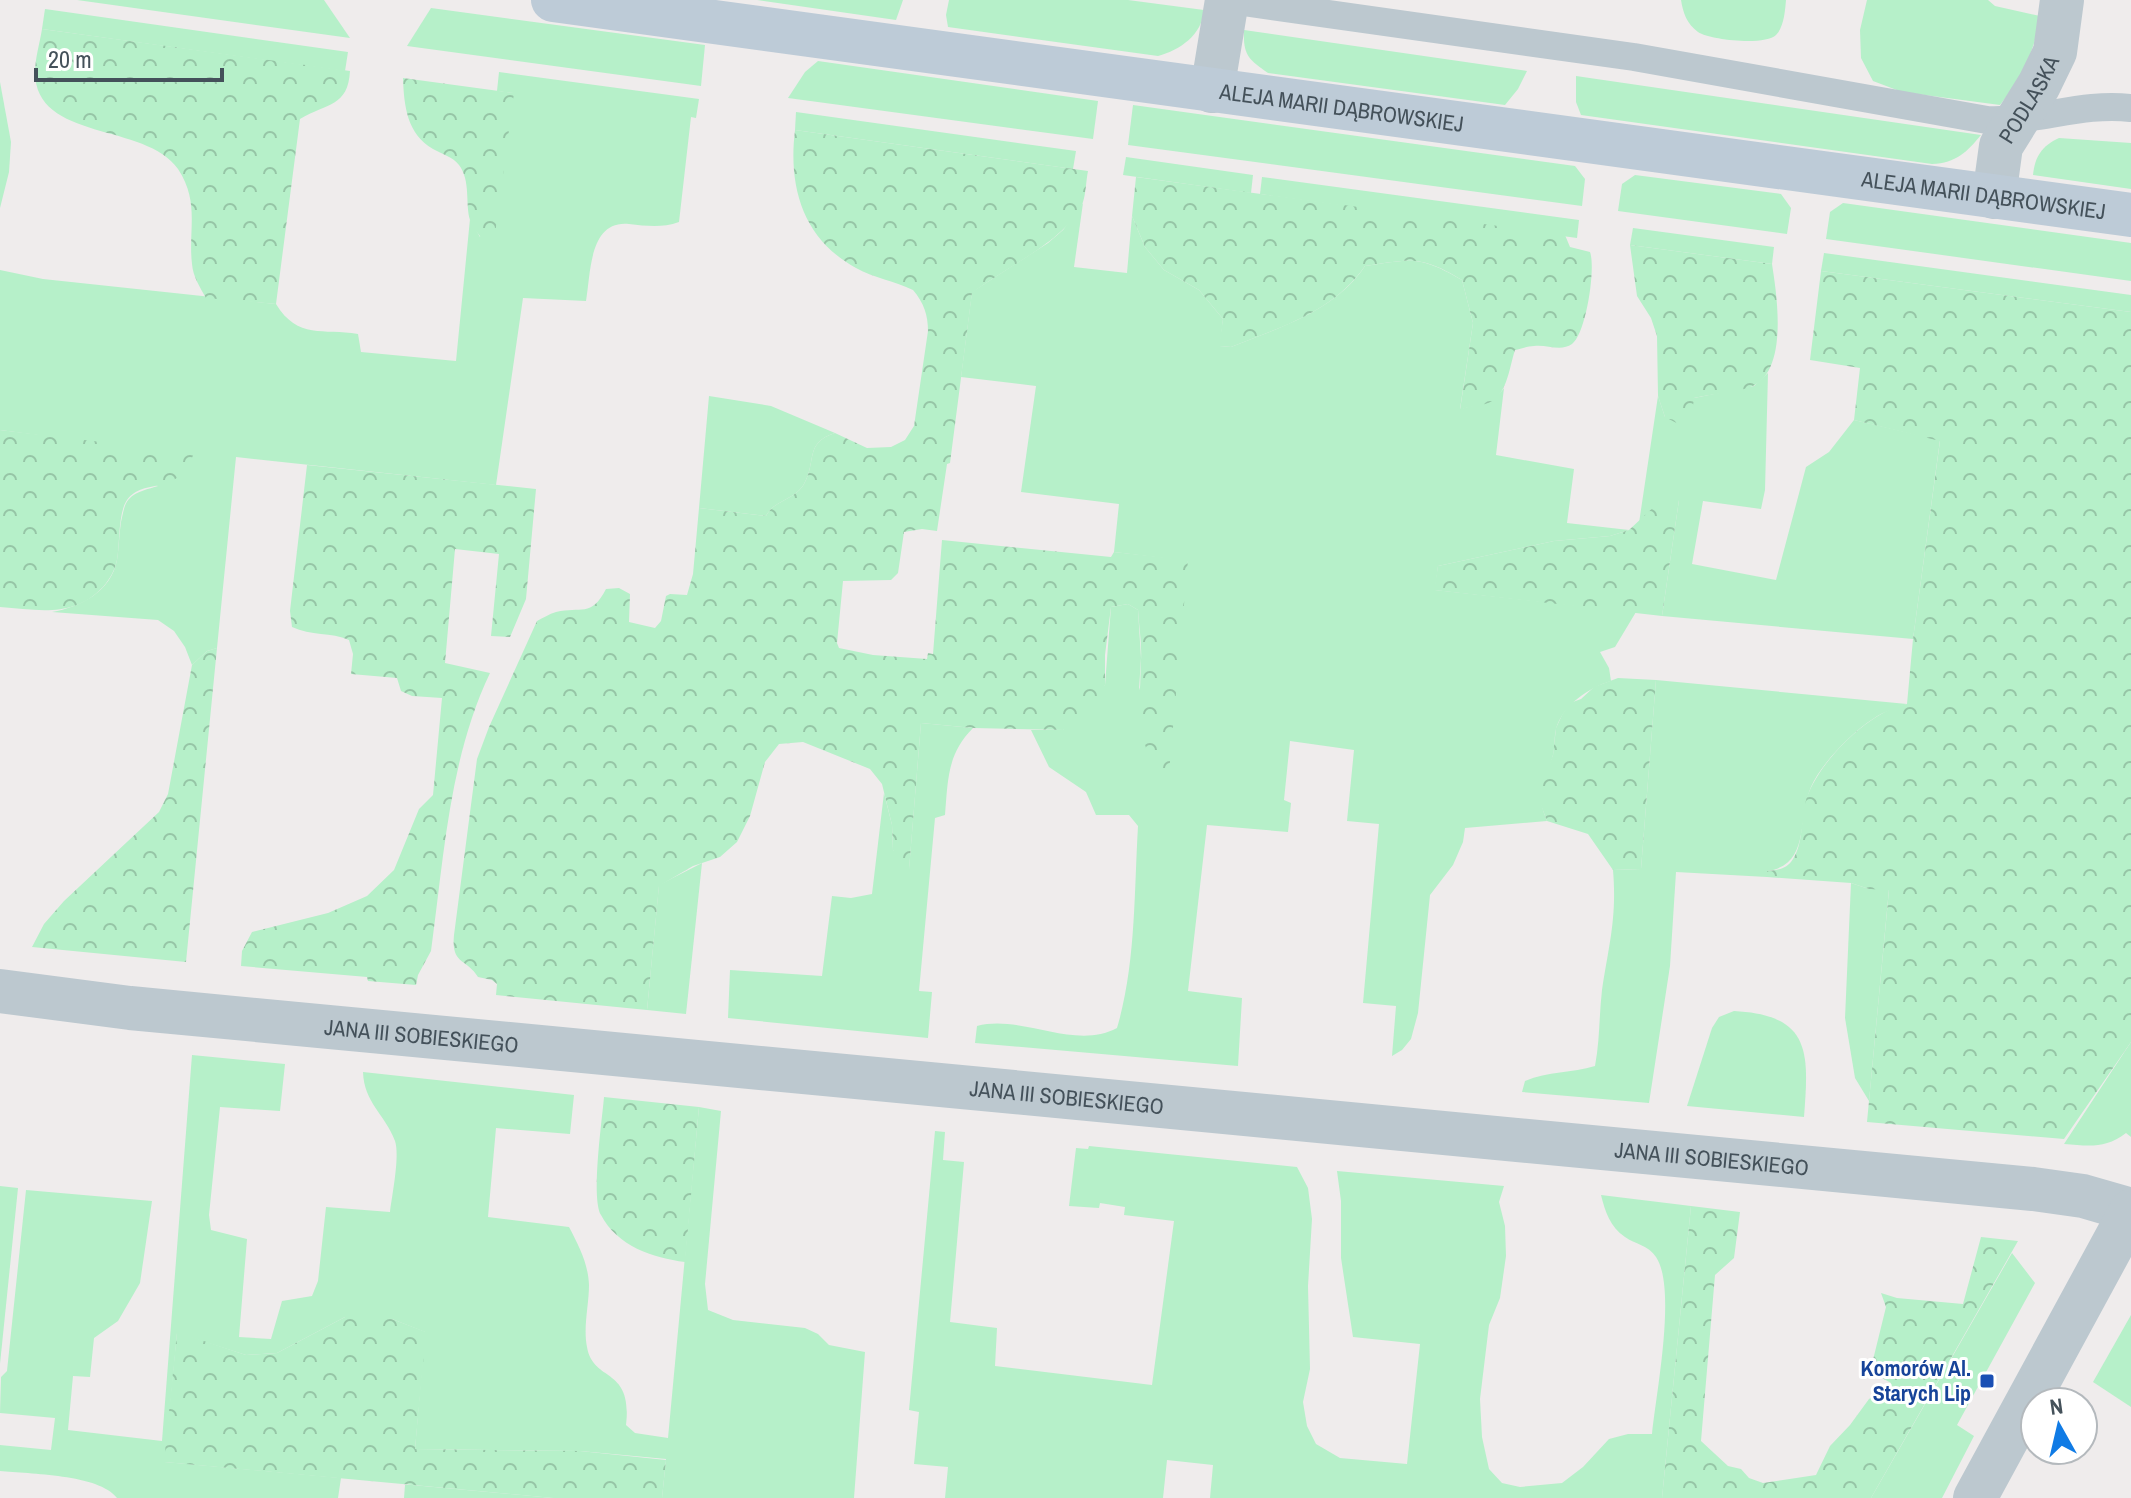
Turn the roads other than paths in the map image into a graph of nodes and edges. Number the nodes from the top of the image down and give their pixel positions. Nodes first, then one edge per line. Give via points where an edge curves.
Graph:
1 (553, 0) edge
2 (1228, 0) edge
3 (2062, 0) edge
4 (1212, 91) junction
5 (2131, 108) edge
6 (2016, 121) junction
7 (1994, 197) junction
8 (2131, 215) edge
9 (0, 991) edge
10 (2131, 1210) edge
11 (1975, 1498) edge

1 - 4 street, ALEJA MARII DĄBROWSKIEJ
2 - 4 street
2 - 6 lane via 1634,57
3 - 6 street, PODLASKA via 2052,61
4 - 7 street, ALEJA MARII DĄBROWSKIEJ
5 - 6 lane via 2094,107
6 - 7 street, PODLASKA via 2001,146
7 - 8 street, ALEJA MARII DĄBROWSKIEJ
9 - 10 street, JANA III SOBIESKIEGO via 2033,1189
10 - 11 street

